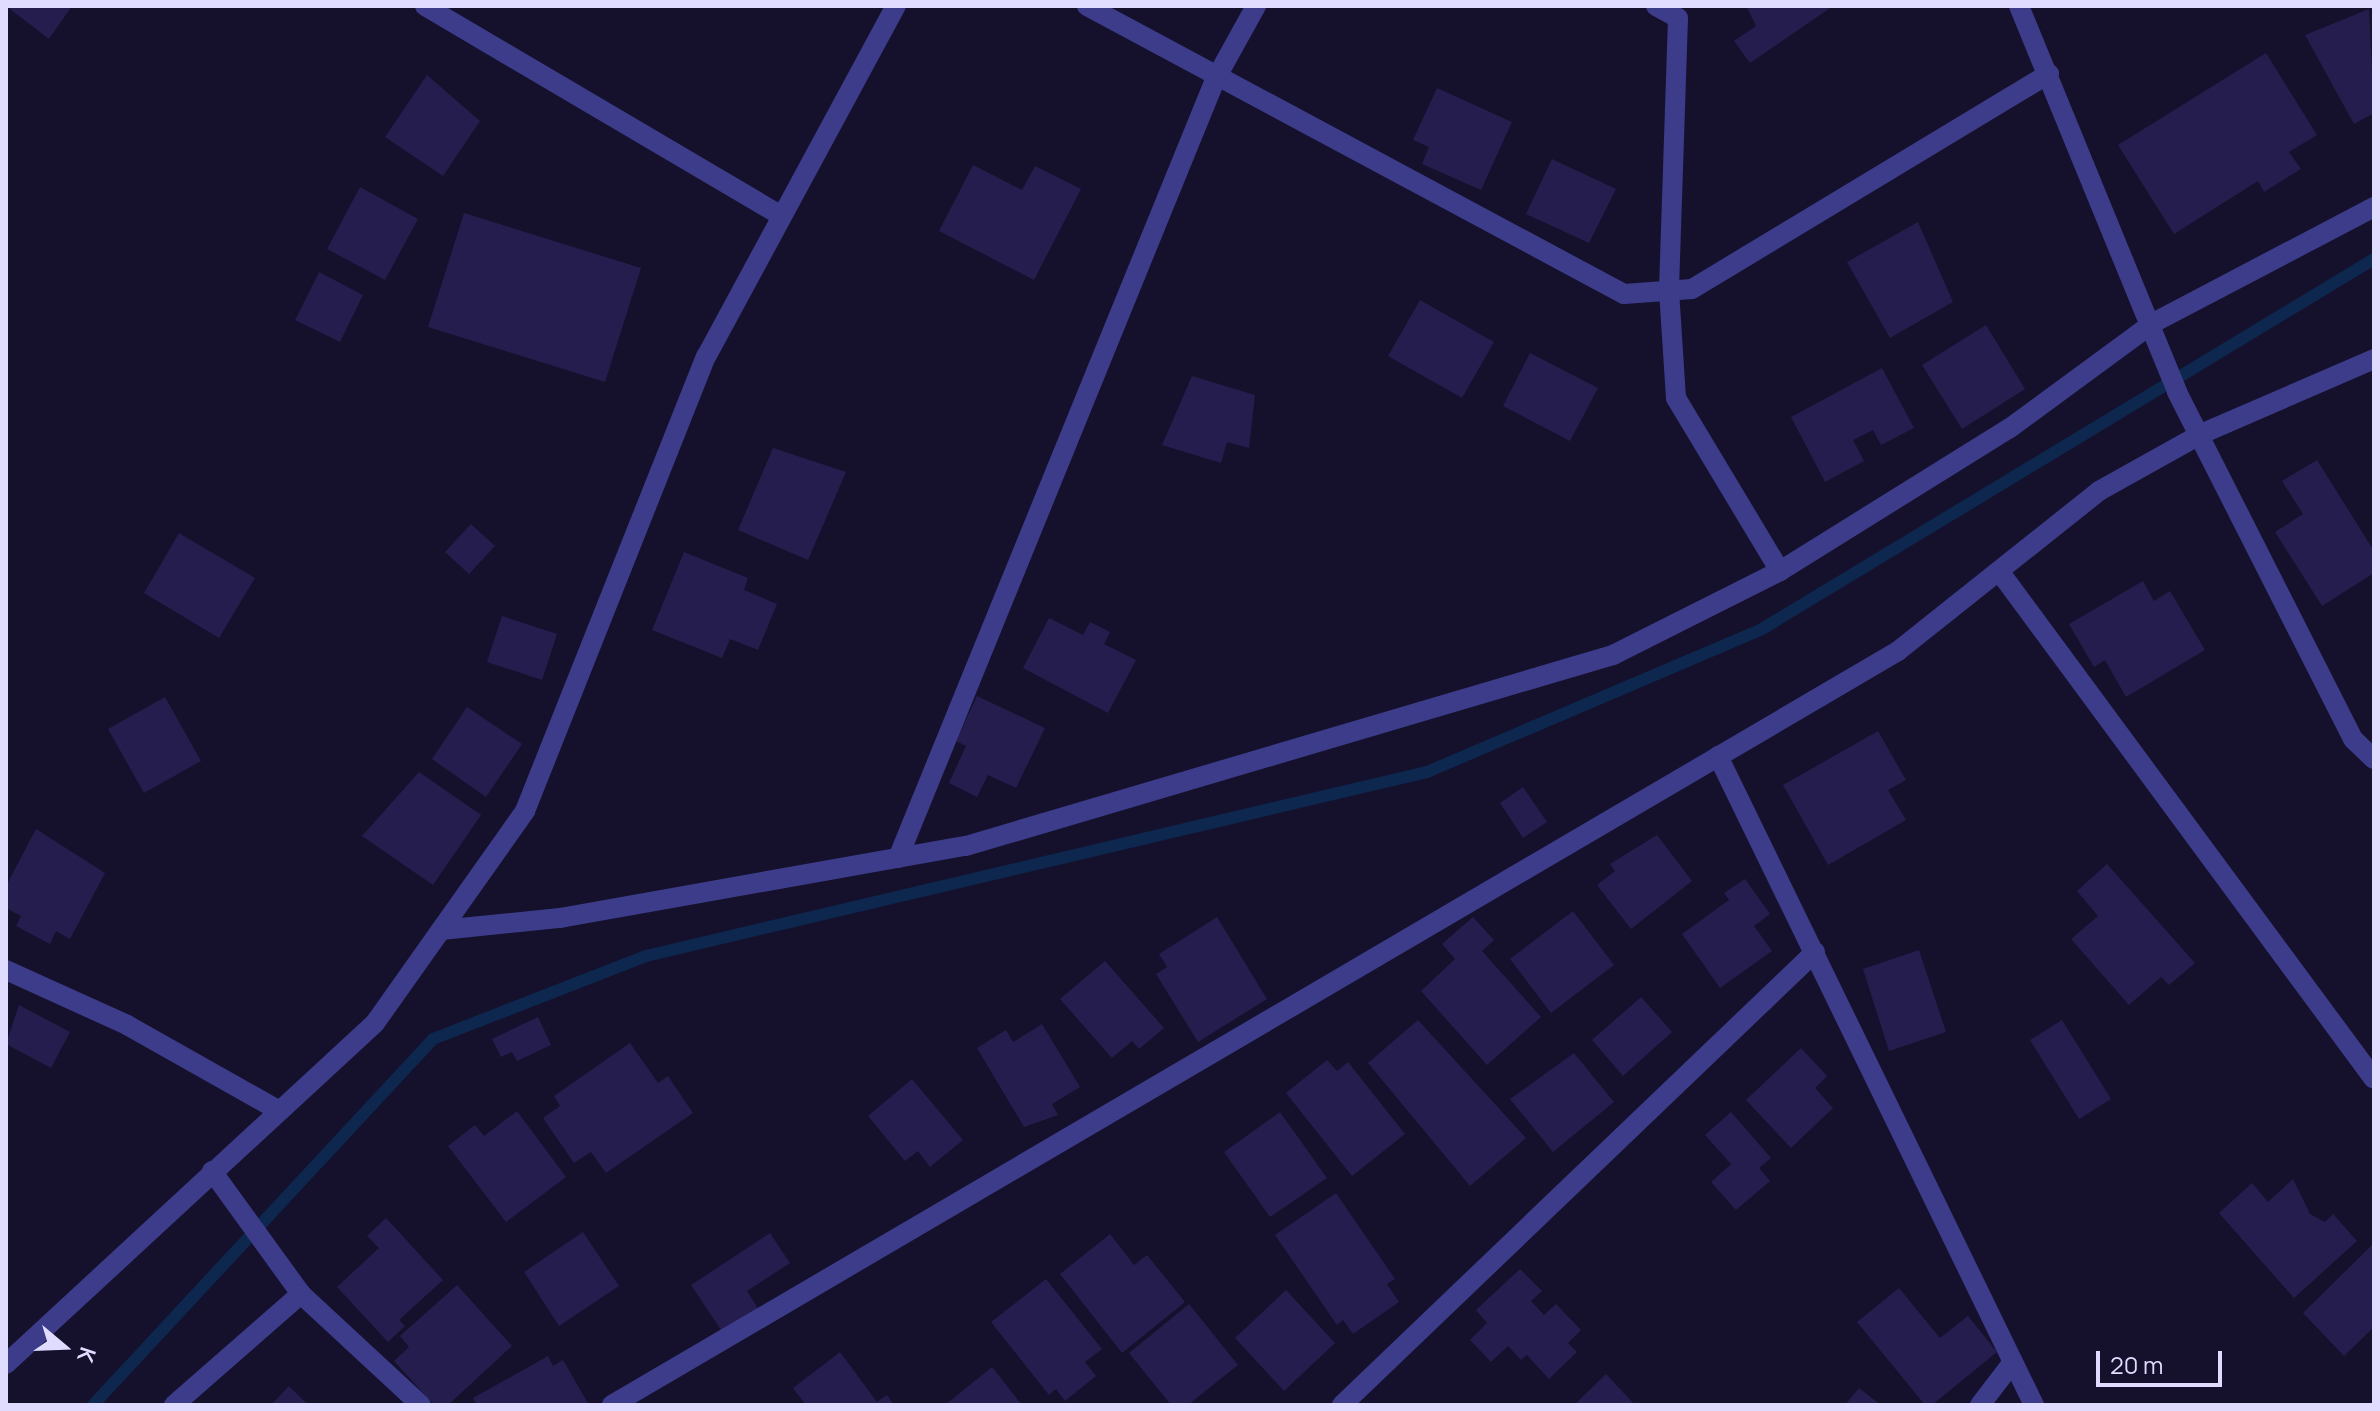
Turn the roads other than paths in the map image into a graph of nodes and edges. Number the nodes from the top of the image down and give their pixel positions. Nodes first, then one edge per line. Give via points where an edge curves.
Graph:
1 (425, 6) edge
2 (896, 6) edge
3 (1087, 6) edge
4 (1256, 6) edge
5 (1656, 6) edge
6 (2019, 6) edge
7 (2049, 74) junction
8 (1215, 80) junction
9 (2374, 207) edge
10 (782, 216) junction
11 (1669, 290) junction
12 (2153, 323) junction
13 (2374, 359) edge
14 (2201, 434) junction
15 (1780, 571) junction
16 (1999, 571) junction
17 (1718, 756) junction
18 (2374, 759) edge
19 (898, 858) junction
20 (441, 930) junction
21 (1815, 952) junction
22 (6, 970) edge
23 (2374, 1079) edge
24 (278, 1110) junction
25 (217, 1179) junction
26 (301, 1294) junction
27 (2013, 1362) junction
28 (6, 1364) edge
29 (174, 1405) edge
30 (421, 1405) edge
31 (612, 1405) edge
32 (1342, 1405) edge
33 (1980, 1405) edge
34 (2034, 1405) edge

1 - 10 street
2 - 10 street
3 - 8 street
4 - 8 street
5 - 11 street via 1678,18
6 - 7 street
7 - 11 street via 1692,289
7 - 12 street
8 - 11 street via 1624,294
8 - 19 street
9 - 12 street
10 - 20 street via 706,357 525,811
11 - 15 street via 1676,398
12 - 14 street via 2177,392
12 - 15 street via 2010,428
13 - 14 street
14 - 16 street via 2099,491
14 - 18 street via 2353,739
15 - 19 street via 1613,655 981,841
16 - 17 street via 1898,651
16 - 23 street
17 - 21 street
17 - 31 street
19 - 20 street via 560,918
20 - 24 street via 375,1023
21 - 27 street
21 - 32 street
22 - 24 street via 127,1025
24 - 25 street
25 - 26 street
25 - 28 street
26 - 29 street
26 - 30 street
27 - 33 street
27 - 34 street

